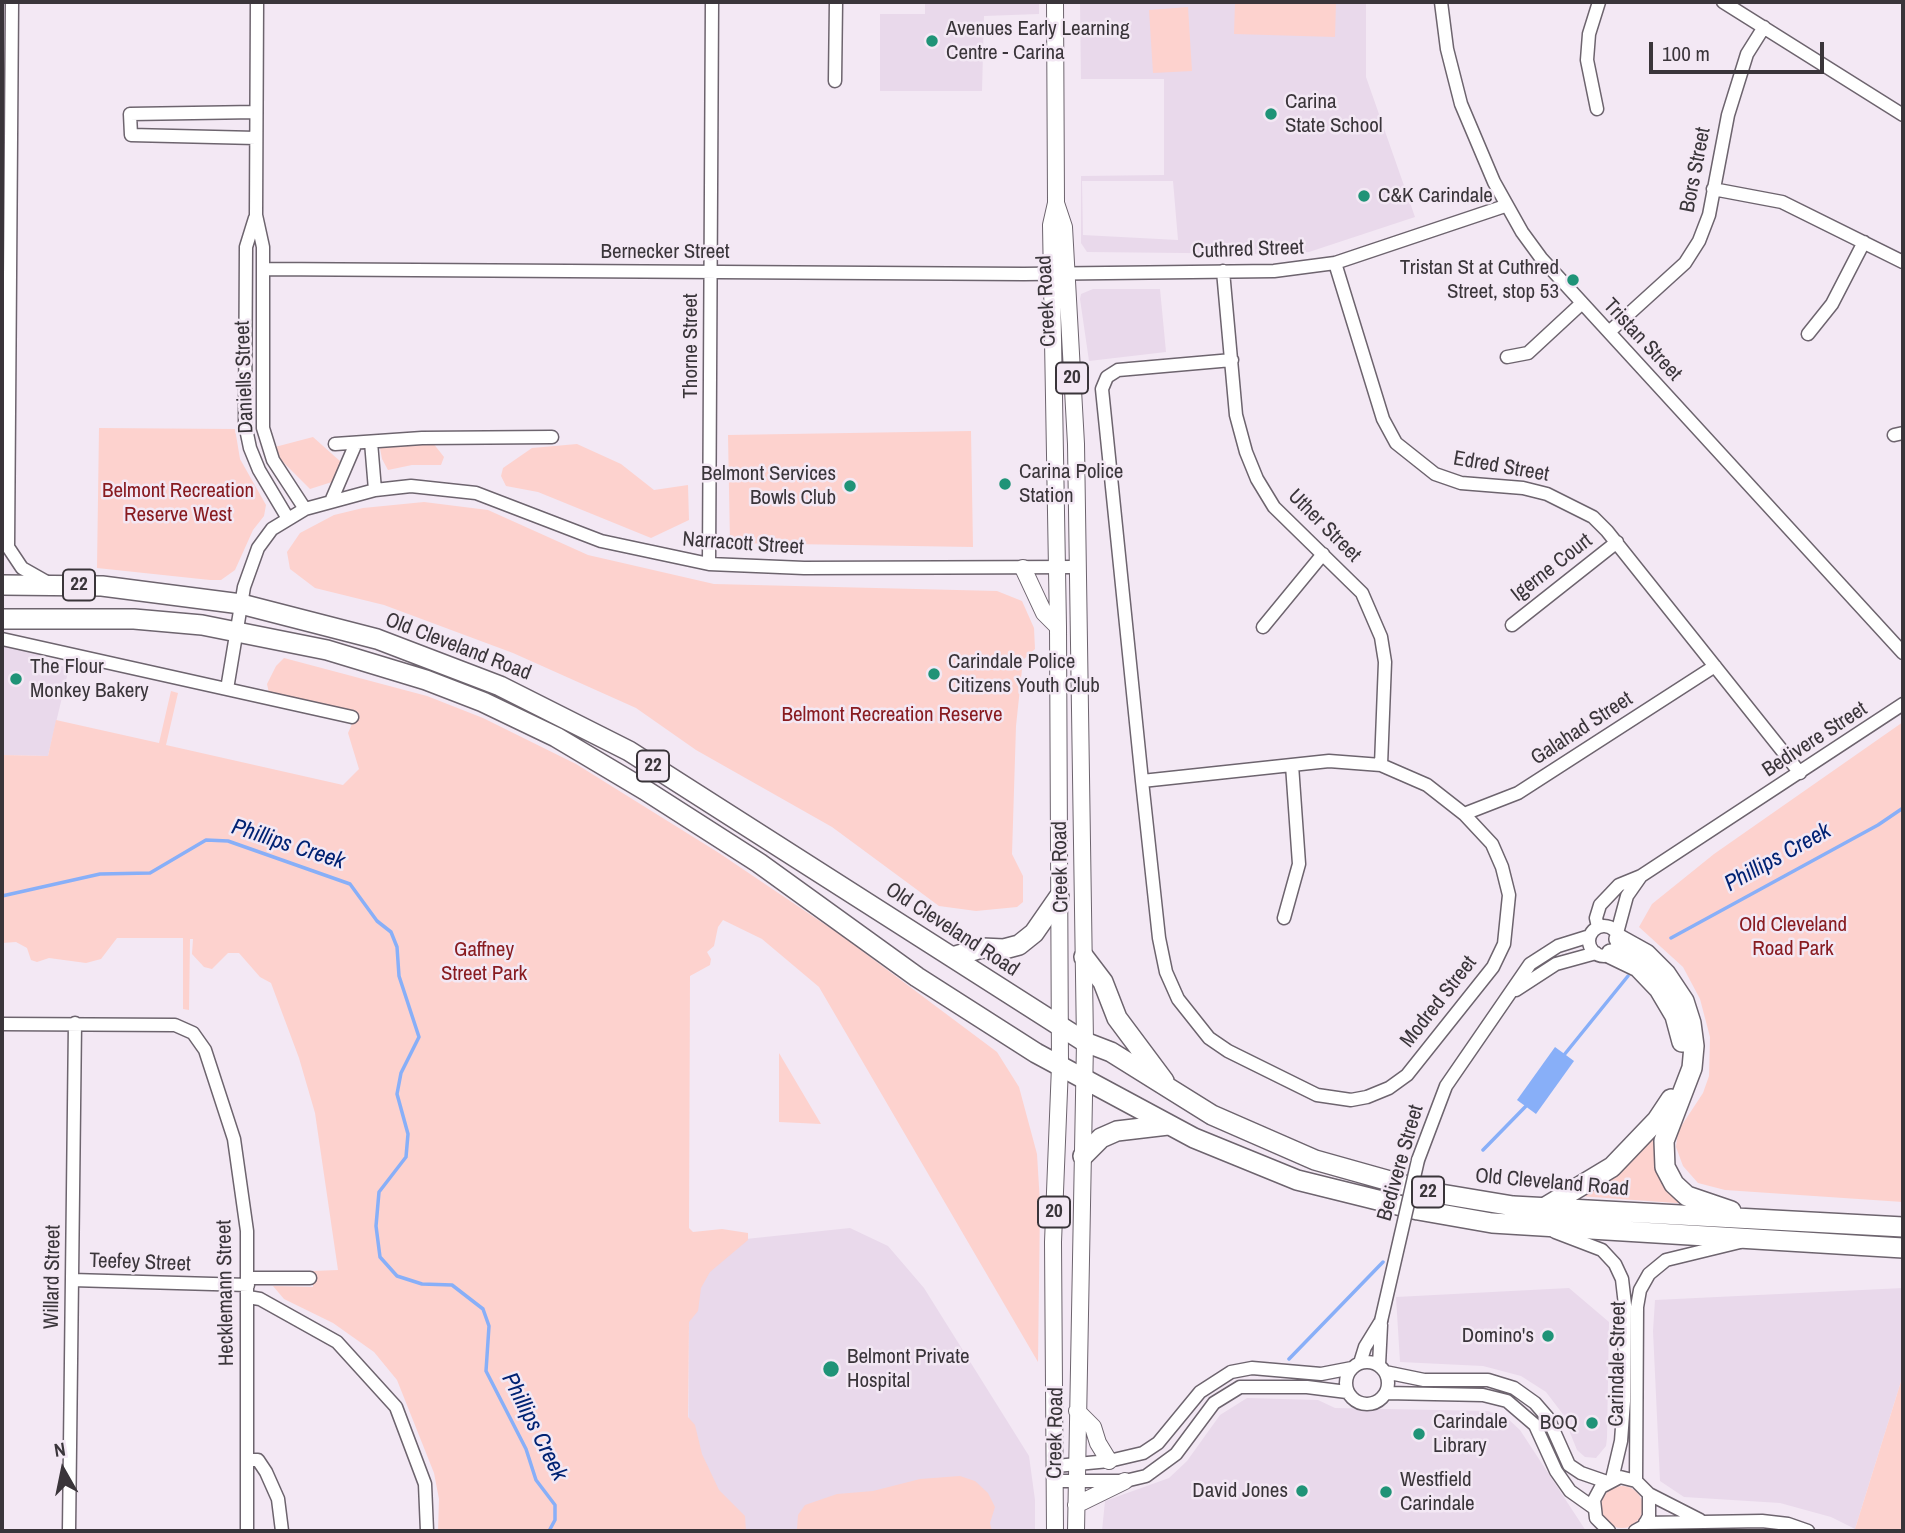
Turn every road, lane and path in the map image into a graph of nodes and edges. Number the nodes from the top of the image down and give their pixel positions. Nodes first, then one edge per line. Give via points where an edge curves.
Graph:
1 (12, 2) edge
2 (257, 2) edge
3 (712, 2) edge
4 (836, 2) edge
5 (1055, 2) edge
6 (1441, 2) edge
7 (1600, 2) edge
8 (1723, 2) edge
9 (1764, 27) junction
10 (835, 81) dead end
11 (1597, 109) dead end
12 (257, 112) junction
13 (1903, 115) edge
14 (256, 138) junction
15 (1713, 189) junction
16 (1505, 206) junction
17 (256, 215) junction
18 (1864, 242) junction
19 (1903, 262) edge
20 (1335, 263) junction
21 (263, 269) junction
22 (1059, 271) junction
23 (1223, 271) junction
24 (710, 272) junction
25 (1583, 303) junction
26 (1609, 332) junction
27 (1808, 334) dead end
28 (1507, 357) dead end
29 (1232, 360) junction
30 (552, 437) dead end
31 (371, 442) junction
32 (356, 443) junction
33 (335, 444) dead end
34 (375, 489) junction
35 (332, 499) junction
36 (305, 509) junction
37 (287, 517) junction
38 (1617, 542) junction
39 (5, 552) edge
40 (1323, 554) junction
41 (709, 564) junction
42 (1078, 567) junction
43 (1023, 568) junction
44 (1056, 568) junction
45 (52, 584) junction
46 (2, 585) edge
47 (241, 604) junction
48 (2, 619) edge
49 (1512, 625) dead end
50 (1058, 627) junction
51 (1263, 627) dead end
52 (236, 632) junction
53 (2, 639) edge
54 (1903, 653) edge
55 (1715, 666) junction
56 (227, 689) junction
57 (1903, 704) edge
58 (352, 717) dead end
59 (1292, 765) junction
60 (1381, 765) junction
61 (1800, 773) junction
62 (1142, 782) junction
63 (1464, 814) junction
64 (1641, 876) junction
65 (1059, 897) junction
66 (1284, 918) dead end
67 (1594, 931) junction
68 (1611, 945) junction
69 (952, 957) junction
70 (1084, 957) junction
71 (1510, 994) junction
72 (75, 1023) junction
73 (2, 1024) edge
74 (1060, 1026) junction
75 (1085, 1042) junction
76 (1060, 1066) junction
77 (1085, 1079) junction
78 (1167, 1085) junction
79 (1169, 1125) junction
80 (1083, 1156) junction
81 (1544, 1208) junction
82 (1763, 1220) junction
83 (1903, 1227) edge
84 (1548, 1229) junction
85 (1749, 1240) junction
86 (1903, 1248) edge
87 (310, 1278) dead end
88 (72, 1280) junction
89 (248, 1286) junction
90 (1381, 1321) junction
91 (1356, 1366) junction
92 (1382, 1368) junction
93 (1321, 1381) junction
94 (1347, 1392) junction
95 (1386, 1393) junction
96 (1077, 1411) junction
97 (247, 1460) junction
98 (1110, 1461) junction
99 (1076, 1471) junction
100 (1056, 1473) junction
101 (1125, 1480) junction
102 (1609, 1480) junction
103 (1636, 1481) junction
104 (1649, 1494) junction
105 (1076, 1505) junction
106 (1594, 1508) junction
107 (1700, 1520) junction
108 (1642, 1528) edge
109 (1607, 1530) edge
110 (69, 1531) edge
111 (247, 1531) edge
112 (282, 1531) edge
113 (427, 1531) edge
114 (1055, 1531) edge
115 (1076, 1531) edge
116 (1808, 1531) edge

1 - 39 street
2 - 12 street, Daniells Street
3 - 24 street, Thorne Street
4 - 10 street
5 - 22 main road, Creek Road / 20 via 1056,203 1064,227
6 - 16 street, Tristan Street via 1461,104
7 - 11 street via 1589,34 1587,60
8 - 9 street
9 - 13 street
9 - 15 street, Bors Street via 1747,54 1737,85 1720,143
12 - 14 street, Daniells Street
12 - 14 street via 130,114 131,135
14 - 17 street, Daniells Street
15 - 18 street via 1782,202
15 - 26 street, Bors Street via 1709,215 1685,263
16 - 20 street, Cuthred Street
16 - 25 street, Tristan Street via 1541,258
17 - 21 street, Daniells Street
17 - 37 street, Daniells Street via 246,247 245,424 259,470
18 - 19 street
18 - 27 street via 1832,304
20 - 23 street, Cuthred Street via 1274,271
20 - 38 street, Edred Street via 1383,419 1396,443 1435,474 1461,483 1523,488 1571,503 1593,517
21 - 24 street, Bernecker Street
21 - 36 street, Daniells Street via 263,428 273,460
22 - 23 street, Cuthred Street
22 - 24 street, Bernecker Street
22 - 42 main road, Creek Road / 20
22 - 44 main road, Creek Road / 20
23 - 29 street, Uther Street
24 - 41 street, Thorne Street
25 - 26 street, Tristan Street
25 - 28 street via 1528,354
26 - 54 street, Tristan Street
29 - 40 street, Uther Street via 1236,415 1257,479 1274,507
29 - 62 street, Modred Street via 1118,370 1107,377 1102,388
30 - 31 street
31 - 32 street
31 - 34 street
32 - 33 street
32 - 35 street
34 - 35 street, Narracott Street
34 - 41 street, Narracott Street via 411,486 476,493 601,541
35 - 36 street, Narracott Street
36 - 37 street
37 - 47 street via 258,548
38 - 49 street, Igerne Court
38 - 55 street, Edred Street
39 - 45 street via 22,568
40 - 51 street
40 - 60 street, Uther Street via 1362,593 1381,637 1385,662
41 - 43 street, Narracott Street
42 - 44 street, Narracott Street
42 - 70 main road, Creek Road / 20
43 - 44 street, Narracott Street
43 - 50 main road via 1044,613
44 - 50 main road, Creek Road / 20
45 - 46 highway, Old Cleveland Road / 22
45 - 47 highway, Old Cleveland Road / 22
47 - 52 street
47 - 69 highway, Old Cleveland Road / 22 via 415,652 550,709 629,751
48 - 52 highway, Old Cleveland Road / 22 via 145,620
50 - 65 main road, Creek Road / 20
52 - 56 street
52 - 76 highway, Old Cleveland Road / 22 via 313,646 387,667 450,688 556,737 728,843 1002,1033
53 - 56 street
55 - 61 street, Edred Street
55 - 63 street, Galahad Street via 1518,793
56 - 58 street
57 - 61 street, Bedivere Street
59 - 60 street, Modred Street via 1329,761
59 - 62 street, Modred Street
59 - 66 street via 1299,864
60 - 63 street, Modred Street via 1427,785
61 - 64 street, Bedivere Street
62 - 63 street, Modred Street via 1159,938 1178,999 1209,1038 1228,1051 1331,1099 1367,1097 1407,1075 1493,967 1504,944 1509,920 1502,867 1492,844
64 - 67 street, Bedivere Street via 1619,885 1604,899
64 - 68 street, Bedivere Street via 1627,896
65 - 69 highway via 1034,933 1019,945 982,948
65 - 74 main road, Creek Road / 20
67 - 68 street via 1611,927
67 - 68 street via 1590,946
67 - 71 street, Bedivere Street via 1538,958
68 - 71 street, Bedivere Street via 1556,964
68 - 81 highway via 1638,967 1671,1007 1681,1034 1680,1074 1665,1110 1625,1155 1599,1177
68 - 82 highway via 1646,954 1684,1001 1691,1023 1694,1056 1690,1080 1664,1141 1669,1176 1695,1199
69 - 74 highway, Old Cleveland Road / 22
70 - 75 main road, Creek Road / 20
70 - 78 highway via 1103,982 1118,1018
71 - 90 street, Bedivere Street, bridge via 1446,1086 1418,1160
72 - 73 street, Hecklemann Street
72 - 88 street, Willard Street
72 - 89 street, Hecklemann Street via 175,1025 193,1034 205,1050 234,1139 247,1231
74 - 75 highway, Old Cleveland Road / 22
74 - 76 main road, Creek Road / 20
75 - 77 main road, Creek Road / 20
75 - 78 highway, Old Cleveland Road / 22
76 - 77 highway, Old Cleveland Road / 22
76 - 100 main road, Creek Road / 20 via 1053,1242
77 - 79 highway, Old Cleveland Road / 22
77 - 80 main road, Creek Road / 20
78 - 81 highway, Old Cleveland Road / 22 via 1246,1132 1326,1163 1429,1192
79 - 80 highway via 1117,1131 1101,1138
79 - 84 highway, Old Cleveland Road / 22 via 1224,1153 1329,1190 1450,1216
80 - 96 main road, Creek Road / 20
81 - 82 highway, Old Cleveland Road / 22
82 - 83 highway, Old Cleveland Road / 22
84 - 85 highway, Old Cleveland Road / 22
84 - 102 street, Carindale Street via 1602,1250 1622,1279 1625,1401 1621,1441
85 - 86 highway, Old Cleveland Road / 22
85 - 103 street, Carindale Street via 1666,1261 1649,1274 1640,1290
87 - 89 street, Teefey Street
88 - 89 street, Teefey Street
88 - 110 street, Willard Street
89 - 97 street, Hecklemann Street
89 - 113 street via 260,1299 337,1342 396,1407 425,1484
90 - 91 street, Bedivere Street
90 - 92 street, Bedivere Street
91 - 92 street
91 - 93 street
91 - 94 street via 1346,1379
92 - 95 street via 1389,1382
92 - 102 street via 1424,1380 1488,1380 1514,1388 1548,1418 1569,1465
93 - 94 street
93 - 98 street via 1252,1368 1231,1373 1209,1384 1151,1449
93 - 101 street via 1240,1387 1214,1404 1167,1462 1146,1476
94 - 95 street via 1356,1402 1369,1405
95 - 106 street via 1483,1395 1507,1401 1535,1425 1570,1491
96 - 98 main road via 1093,1427
96 - 99 main road, Creek Road / 20
97 - 111 street, Hecklemann Street
97 - 112 street via 258,1460 266,1472 278,1499
98 - 99 street
99 - 100 street
99 - 101 street
99 - 105 main road, Creek Road / 20
100 - 114 main road, Creek Road / 20
101 - 105 main road
102 - 103 street
102 - 106 street, Carindale Street via 1597,1493
103 - 104 street
104 - 107 street
104 - 108 street via 1651,1509
105 - 115 main road, Creek Road / 20
106 - 109 street
107 - 108 street
107 - 116 street via 1762,1521

